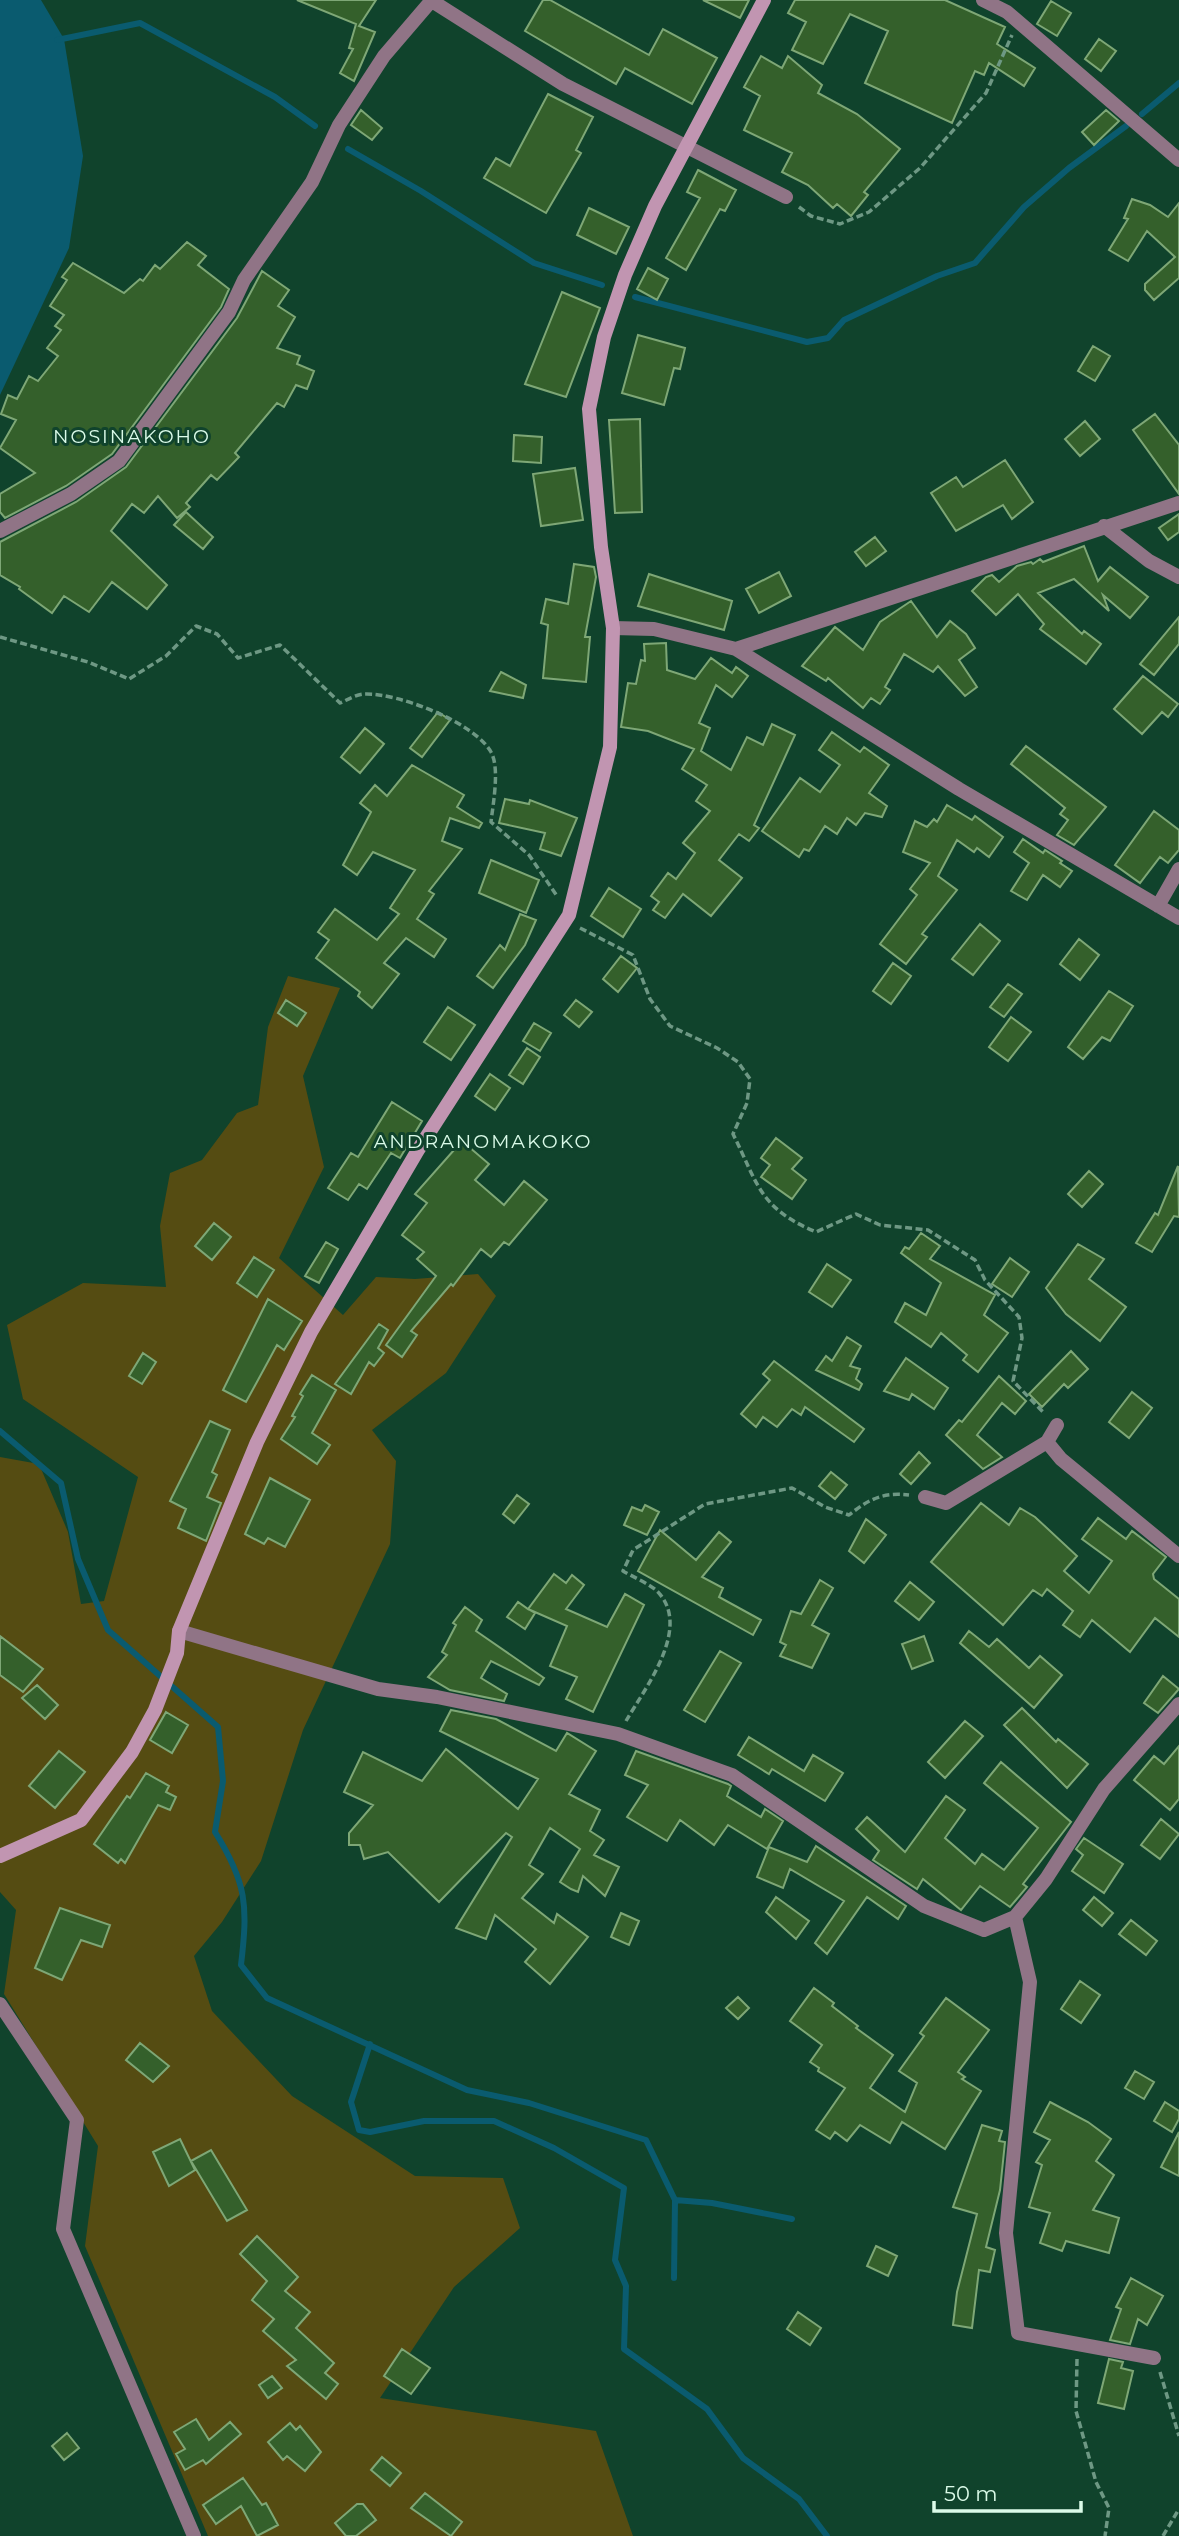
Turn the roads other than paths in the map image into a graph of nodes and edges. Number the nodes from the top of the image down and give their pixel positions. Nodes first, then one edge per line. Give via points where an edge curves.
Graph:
1 (764, 0) edge
2 (984, 0) edge
3 (432, 1) edge
4 (1011, 6) edge
5 (688, 145) junction
6 (1179, 160) edge
7 (786, 197) road end
8 (1179, 503) edge
9 (1104, 526) junction
10 (0, 531) edge
11 (1179, 577) edge
12 (613, 628) junction
13 (736, 649) junction
14 (1179, 869) edge
15 (1158, 906) junction
16 (1179, 918) edge
17 (1057, 1424) road end
18 (1047, 1442) junction
19 (925, 1497) road end
20 (1179, 1556) edge
21 (179, 1631) junction
22 (1179, 1704) edge
23 (0, 1856) edge
24 (1015, 1917) junction
25 (0, 2004) edge
26 (1154, 2358) road end
27 (194, 2536) edge

1 - 5 street
2 - 4 street
3 - 5 street via 563,84
3 - 10 street via 384,56 339,125 312,183 243,280 229,312 119,461 71,494
4 - 6 street via 1020,23
5 - 7 street
5 - 12 street via 655,205 625,275 604,337 589,409
8 - 9 street
9 - 11 street via 1149,561
9 - 13 street
12 - 13 street via 654,629
12 - 21 street via 610,747 569,915 418,1150 311,1332 257,1442
13 - 15 street
14 - 15 street
15 - 16 street
17 - 18 street
18 - 19 street via 946,1503
18 - 20 street
21 - 23 street via 177,1653 155,1710 132,1752 81,1820
21 - 24 street via 378,1689 618,1734 732,1774 924,1906 985,1930
22 - 24 street via 1104,1789 1046,1879
24 - 26 street via 1030,1982 1006,2233 1018,2333
25 - 27 street via 77,2120 63,2229

